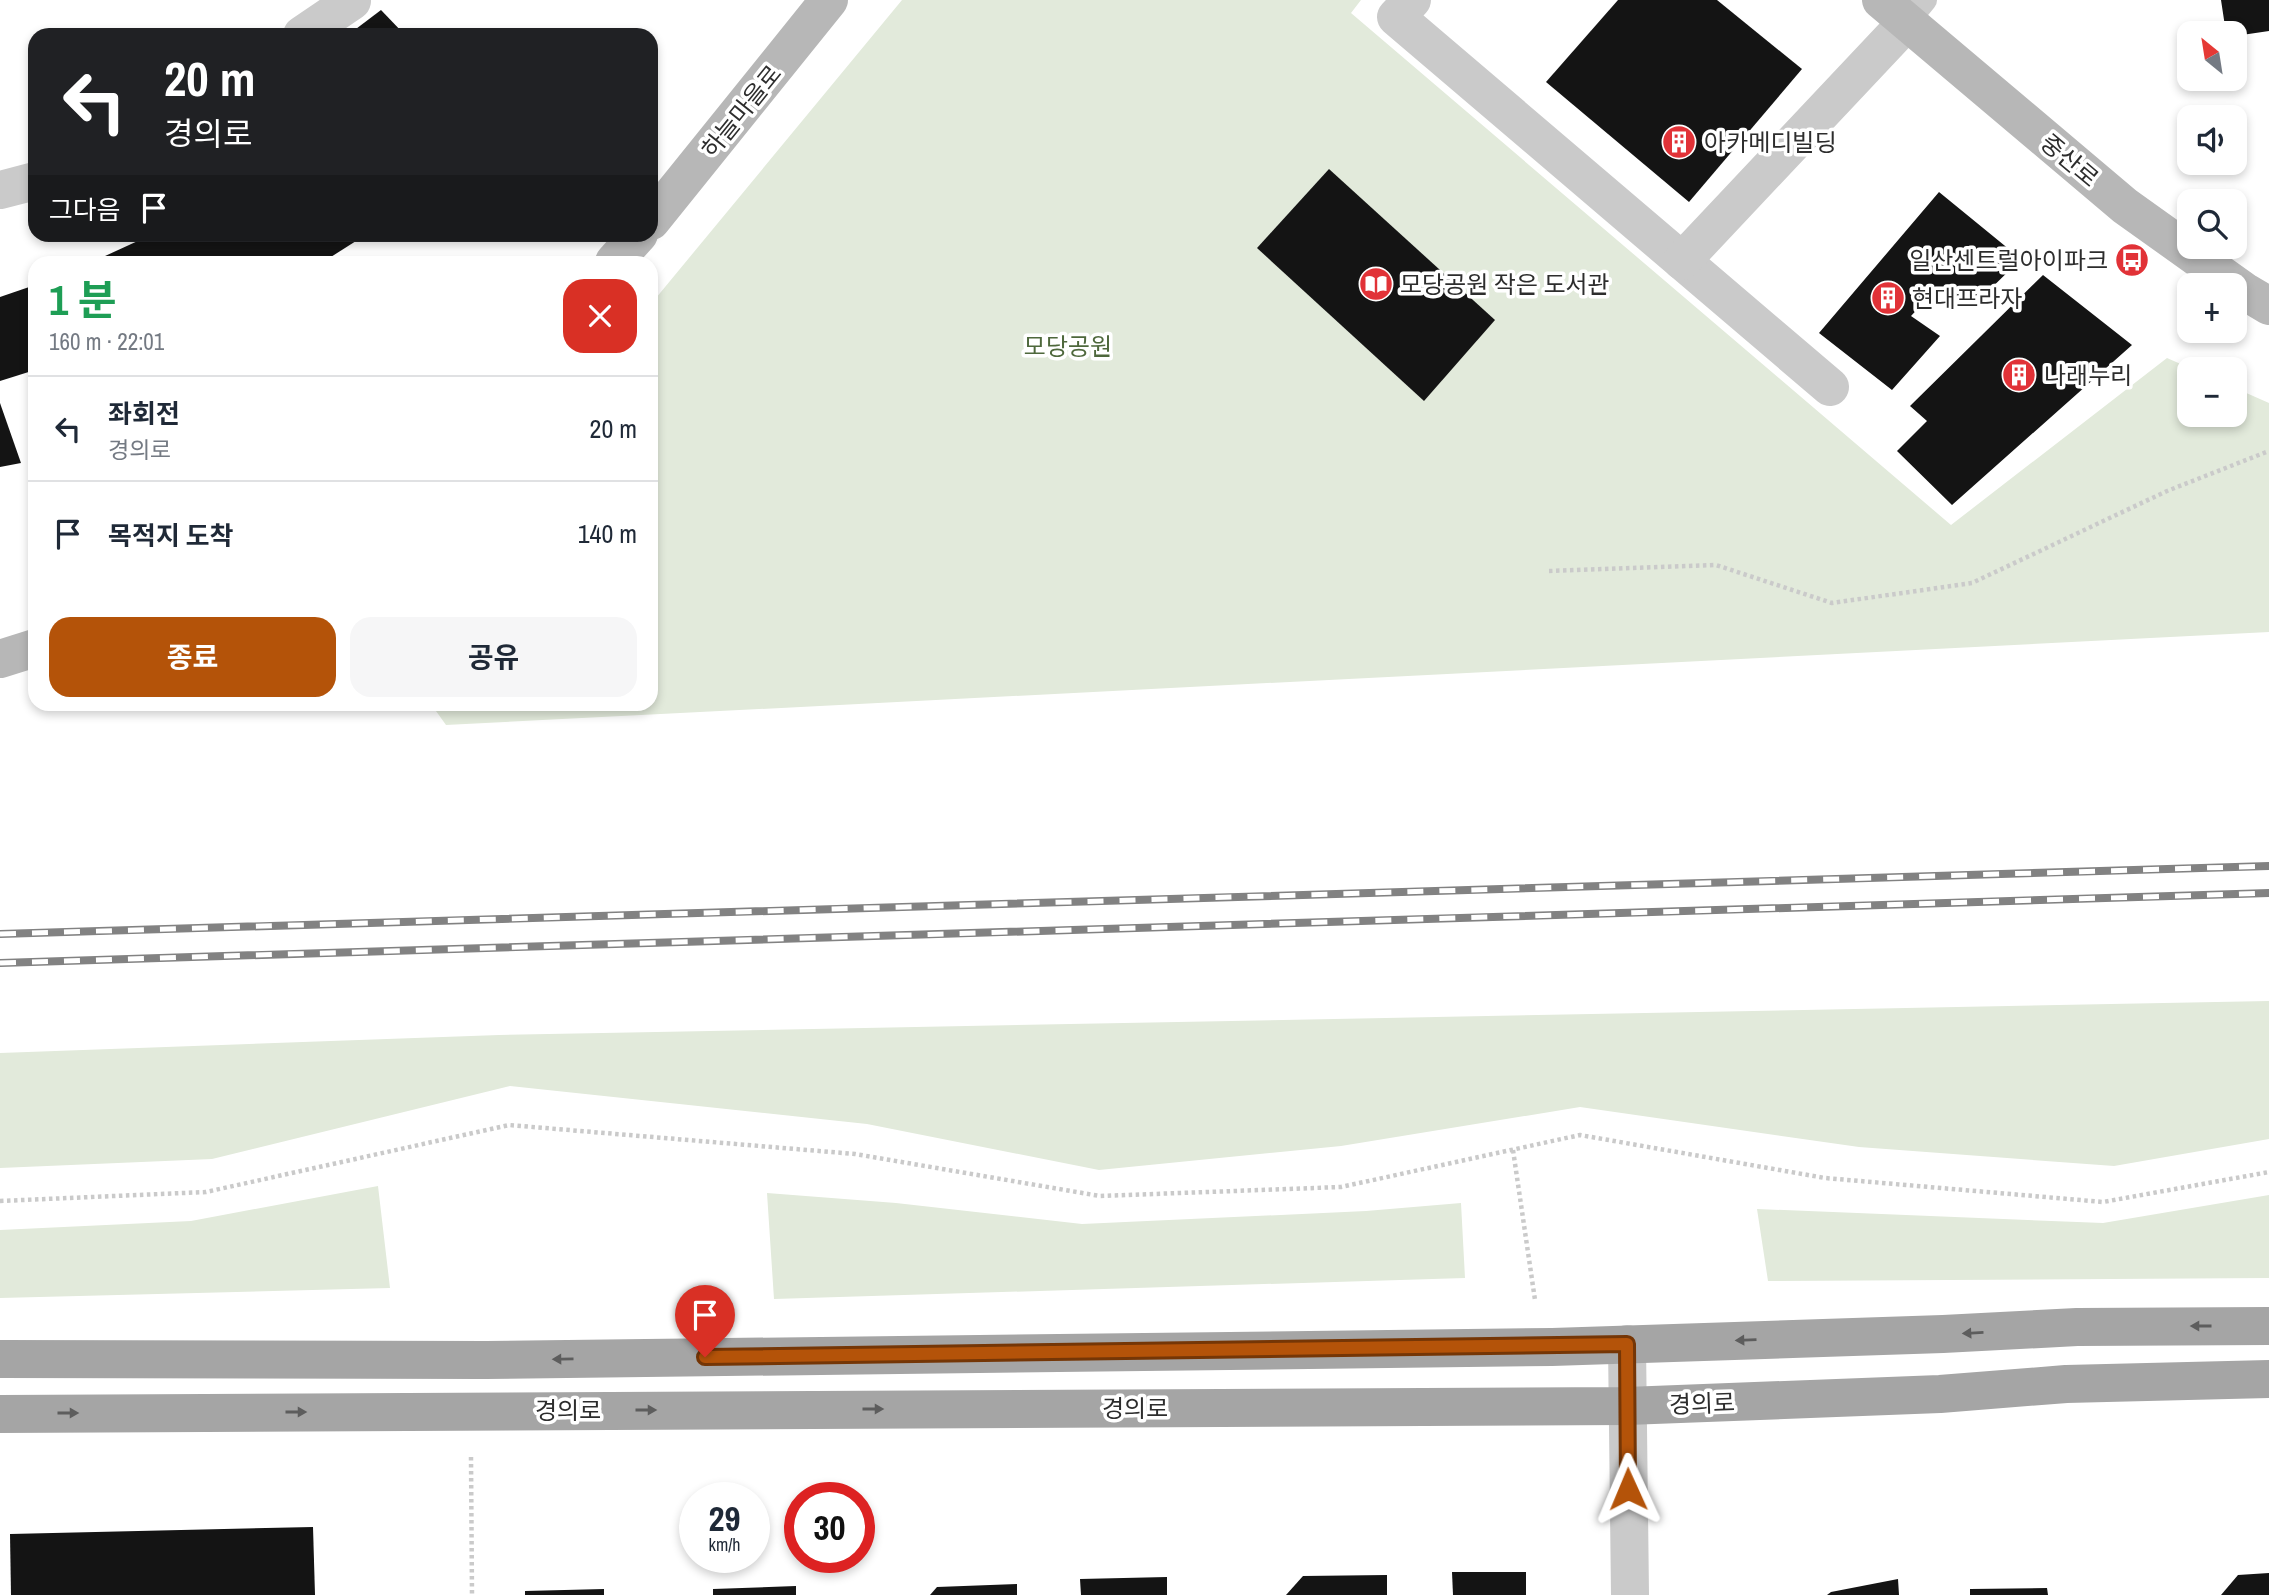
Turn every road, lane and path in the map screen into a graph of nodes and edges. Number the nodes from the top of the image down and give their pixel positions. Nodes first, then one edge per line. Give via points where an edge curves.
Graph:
1 (829, 0) edge
2 (1412, 0) edge
3 (352, 1) edge
4 (1905, 7) edge
5 (312, 28) edge
6 (28, 183) edge
7 (0, 190) edge
8 (658, 211) edge
9 (632, 242) edge
10 (619, 256) edge
11 (1682, 261) junction
12 (2269, 306) edge
13 (1830, 387) dead end
14 (2269, 451) edge
15 (1549, 571) dead end
16 (28, 650) edge
17 (0, 659) edge
18 (1513, 1150) junction
19 (2269, 1172) edge
20 (0, 1201) edge
21 (1535, 1300) dead end
22 (2269, 1326) edge
23 (1627, 1344) junction
24 (0, 1359) edge
25 (2269, 1379) edge
26 (1627, 1406) junction
27 (0, 1414) edge
28 (471, 1457) dead end
29 (472, 1595) edge
30 (1630, 1595) edge

1 - 8 main road, 하늘마을로
2 - 11 street via 1396,17
3 - 5 street
4 - 11 street
4 - 12 main road, 중산로 via 2125,206
6 - 7 street
9 - 10 main road
11 - 13 street
14 - 15 path via 2167,491 1972,583 1832,603 1716,565
16 - 17 main road
18 - 19 path via 1580,1135 1825,1178 2103,1202
18 - 20 path via 1341,1187 1100,1196 855,1154 509,1125 206,1192
18 - 21 path
22 -> 23 main road, 경의로 via 2077,1327
23 -> 24 main road, 경의로 via 486,1360
23 - 26 street
25 - 26 main road, 경의로 via 2066,1384 1940,1394
27 -> 26 main road, 경의로
26 - 30 street
28 - 29 path

